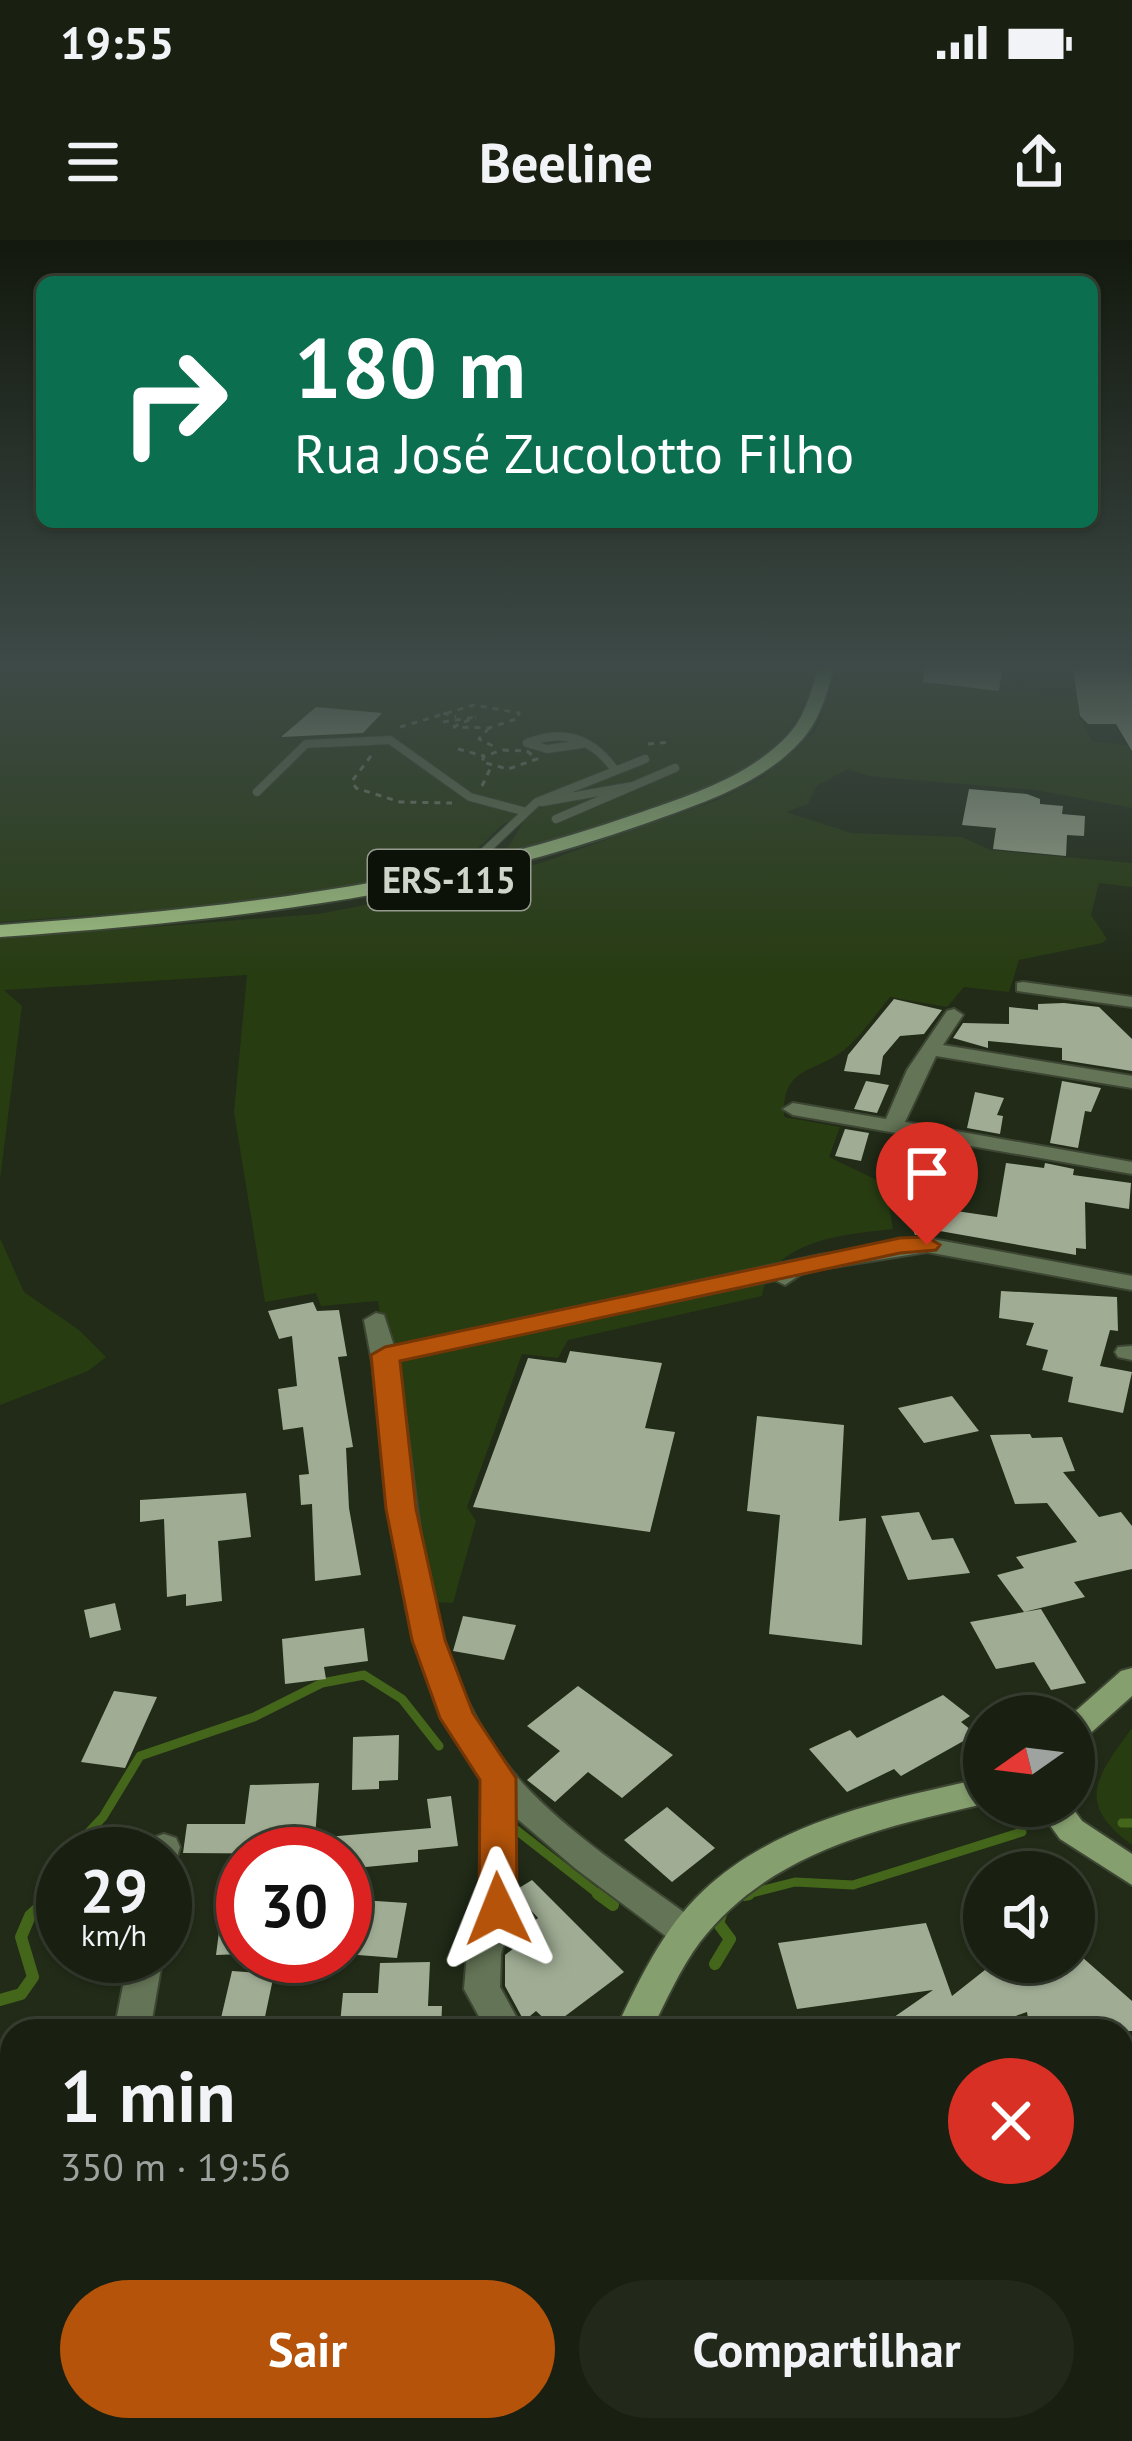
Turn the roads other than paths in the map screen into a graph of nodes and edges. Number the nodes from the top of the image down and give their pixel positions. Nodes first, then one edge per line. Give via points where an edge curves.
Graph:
1 (278, 772) edge
2 (435, 772) edge
3 (611, 772) edge
4 (667, 772) edge
5 (751, 772) edge
6 (634, 786) junction
7 (257, 792) dead end
8 (537, 802) junction
9 (523, 811) junction
10 (556, 819) dead end
11 (438, 882) junction
12 (0, 931) edge
13 (1023, 987) dead end
14 (1132, 1002) edge
15 (954, 1016) dead end
16 (930, 1048) junction
17 (1132, 1082) edge
18 (793, 1109) dead end
19 (893, 1126) junction
20 (1132, 1168) edge
21 (1132, 1282) edge
22 (376, 1321) dead end
23 (385, 1355) junction
24 (1132, 1679) edge
25 (1095, 1712) edge
26 (498, 1778) junction
27 (963, 1796) edge
28 (1069, 1827) edge
29 (1132, 1871) edge
30 (687, 1933) junction
31 (141, 1983) edge
32 (135, 2019) edge
33 (499, 2019) edge
34 (640, 2019) edge

1 - 7 lane
2 - 9 lane via 470,796
3 - 8 lane
4 - 6 lane
5 - 11 main road, ERS-115 via 584,840
6 - 8 lane
6 - 10 lane
8 - 9 lane
9 - 11 lane via 496,842
11 - 12 main road, ERS-115 via 255,912
13 - 14 street
15 - 16 street
16 - 17 street
16 - 19 street
18 - 19 street
19 - 20 street
21 - 23 street via 900,1245 786,1277
22 - 23 street
23 - 26 street via 401,1509 428,1640 458,1718
24 - 25 main road
26 - 30 street via 560,1838
26 - 33 street via 498,1909 482,1989
27 - 30 main road via 817,1838 733,1883
28 - 29 main road
30 - 34 main road
31 - 32 street

